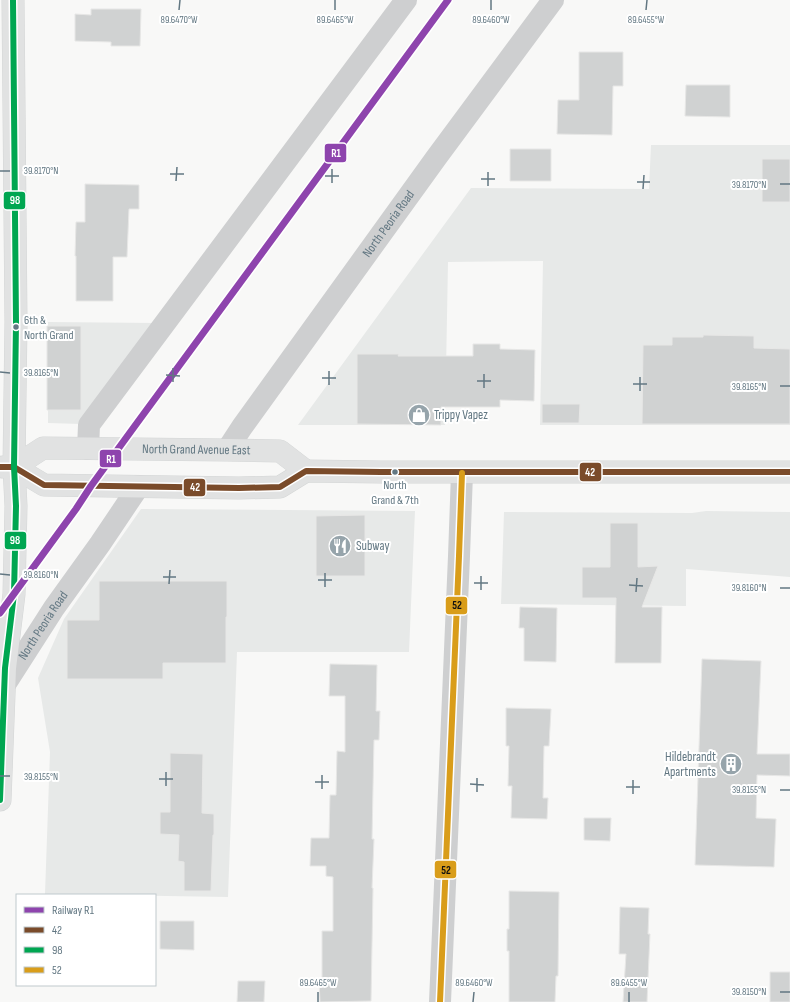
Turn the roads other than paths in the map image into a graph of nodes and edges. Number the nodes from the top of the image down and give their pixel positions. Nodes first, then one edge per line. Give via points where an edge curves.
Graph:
1 (13, 0) edge
2 (406, 0) edge
3 (553, 0) edge
4 (7, 30) edge
5 (88, 449) junction
6 (228, 450) junction
7 (7, 467) edge
8 (306, 471) junction
9 (790, 472) edge
10 (462, 473) junction
11 (139, 486) junction
12 (4, 686) junction
13 (0, 800) edge
14 (440, 1002) edge

1 - 4 main road
2 - 5 street via 89,425
3 - 6 street, North Peoria Road via 431,164
4 - 7 main road via 16,322
5 - 6 main road, North Grand Avenue East
5 - 7 main road, North Grand Avenue East via 44,448
6 - 8 main road, North Grand Avenue East via 280,451
7 - 11 main road via 44,486
7 - 12 main road via 16,506 14,594
8 - 10 main road
8 - 11 main road via 280,487
9 - 10 main road
10 - 14 street
11 - 12 street, North Peoria Road via 54,608
12 - 13 main road

